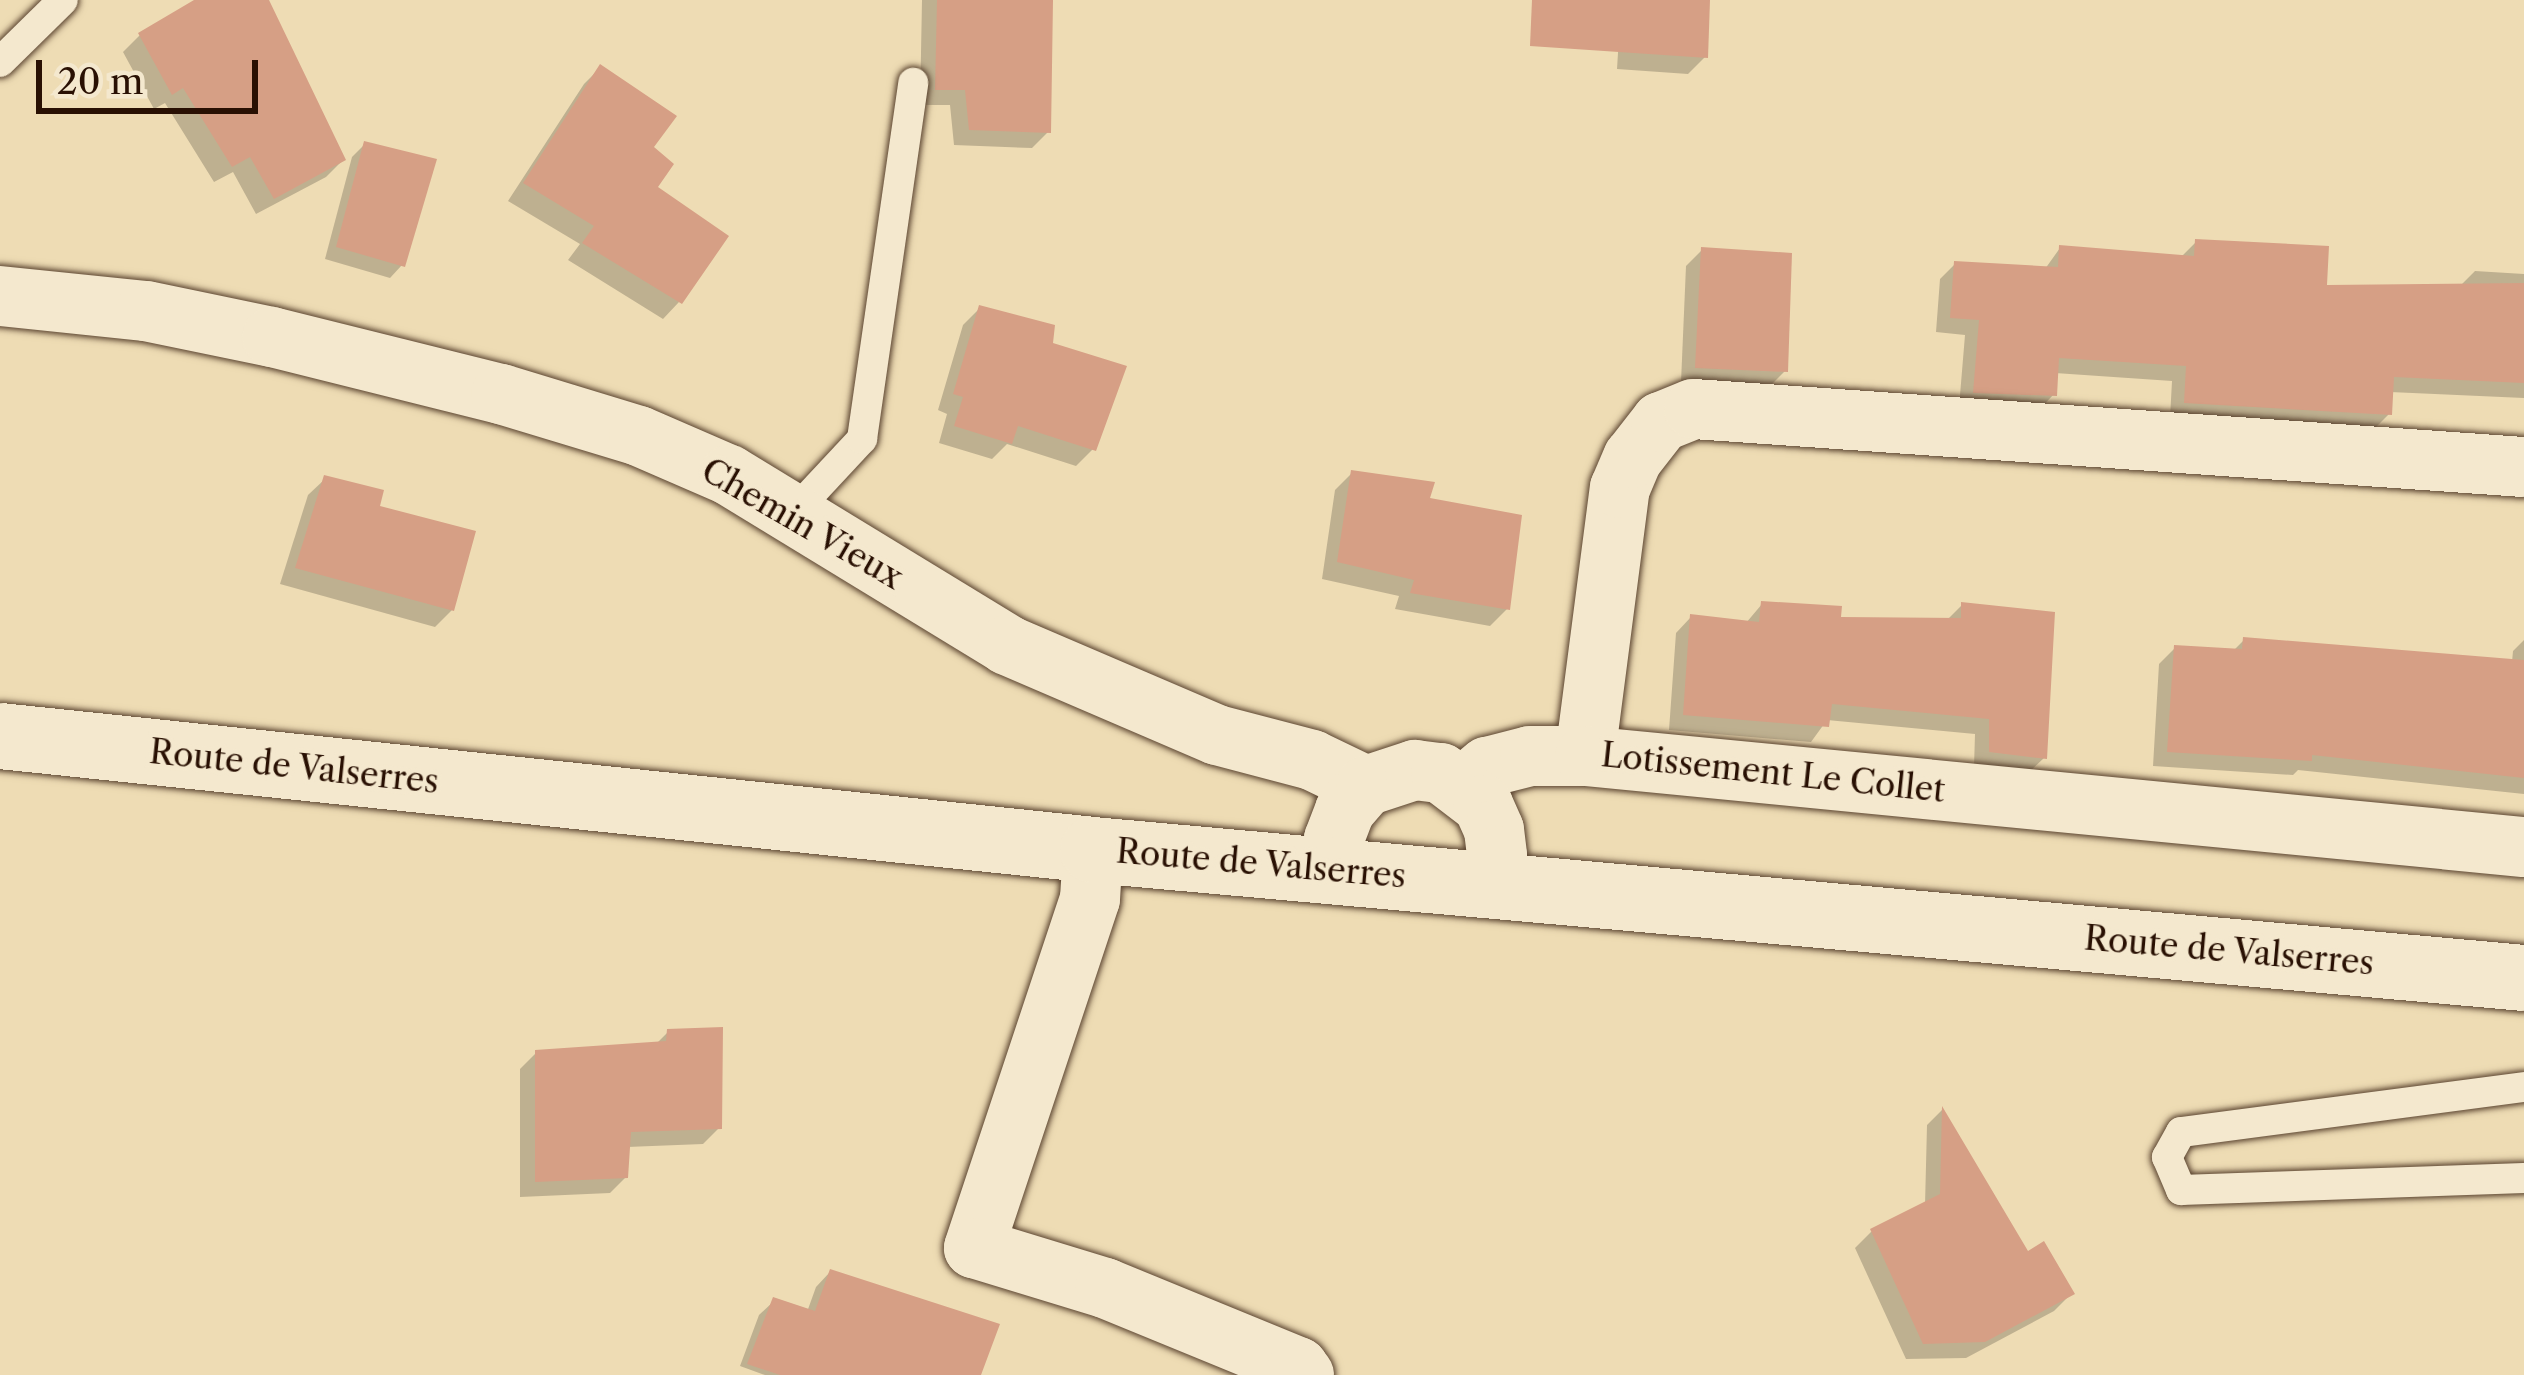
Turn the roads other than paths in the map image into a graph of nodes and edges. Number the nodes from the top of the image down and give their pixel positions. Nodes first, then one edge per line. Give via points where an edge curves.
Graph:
1 (63, 0) edge
2 (0, 62) edge
3 (913, 83) dead end
4 (0, 296) edge
5 (2524, 467) edge
6 (794, 512) junction
7 (0, 736) edge
8 (1586, 756) junction
9 (1366, 786) junction
10 (1464, 786) junction
11 (2524, 847) edge
12 (1093, 850) junction
13 (1335, 870) junction
14 (1492, 886) junction
15 (2524, 978) edge
16 (2524, 1087) edge
17 (2524, 1178) edge
18 (1304, 1375) edge

1 - 2 lane
3 - 6 lane via 862,440
4 - 6 street, Chemin Vieux via 146,311 501,394 639,436
5 - 8 street, Lotissement Le Collet via 1694,409 1661,422 1620,488
6 - 9 street, Chemin Vieux via 1007,645 1217,735 1312,760
7 - 12 street, Route de Valserres
8 - 10 street via 1530,756 1487,767
8 - 11 street, Lotissement Le Collet
9 - 10 street via 1414,770
9 - 13 street via 1334,839
10 - 14 street via 1494,830
12 - 13 street, Route de Valserres
12 - 18 street via 1090,899 974,1248 1105,1288
13 - 14 street, Route de Valserres
14 - 15 street, Route de Valserres
16 - 17 lane via 2181,1132 2167,1157 2181,1190

